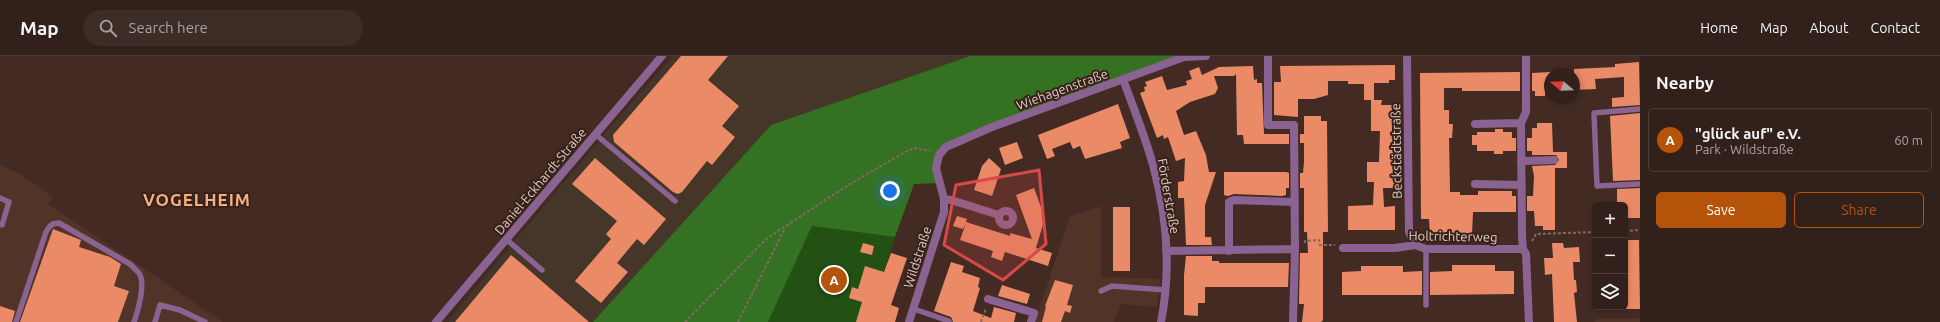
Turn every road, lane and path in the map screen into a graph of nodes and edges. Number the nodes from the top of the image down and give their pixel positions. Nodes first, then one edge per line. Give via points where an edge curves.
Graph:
1 (662, 56) edge
2 (1206, 56) edge
3 (1268, 56) edge
4 (1407, 56) edge
5 (1526, 56) edge
6 (1123, 79) junction
7 (1640, 109) edge
8 (1521, 123) junction
9 (1475, 124) dead end
10 (595, 134) junction
11 (939, 155) junction
12 (1554, 160) dead end
13 (1521, 161) junction
14 (1474, 184) dead end
15 (1640, 184) edge
16 (1522, 185) junction
17 (0, 198) edge
18 (944, 200) junction
19 (675, 201) dead end
20 (1295, 202) junction
21 (999, 215) dead end
22 (2, 225) dead end
23 (786, 227) junction
24 (1640, 230) edge
25 (1628, 231) edge
26 (1592, 232) edge
27 (507, 240) junction
28 (1415, 245) junction
29 (1295, 248) junction
30 (1343, 248) joint
31 (1426, 249) junction
32 (1523, 249) junction
33 (1166, 251) junction
34 (1229, 251) junction
35 (542, 270) dead end
36 (1166, 290) junction
37 (1101, 291) dead end
38 (988, 299) joint
39 (1426, 305) dead end
40 (914, 309) junction
41 (949, 321) dead end
42 (16, 322) edge
43 (134, 322) edge
44 (154, 322) edge
45 (206, 322) edge
46 (437, 322) edge
47 (685, 322) edge
48 (738, 322) edge
49 (909, 322) edge
50 (981, 322) edge
51 (1031, 322) edge
52 (1161, 322) edge
53 (1292, 322) edge
54 (1529, 322) edge

1 - 10 street, Daniel-Eckhardt-Straße
2 - 6 street, Wiehagenstraße via 1184,57
3 - 20 street via 1268,125 1294,125
4 - 28 street, Beckstädtstraße via 1409,232
5 - 8 street via 1526,112
6 - 11 street, Wiehagenstraße via 954,143
6 - 33 street, Förderstraße via 1153,165 1162,208
7 - 15 lane via 1594,113 1596,186
8 - 9 street
8 - 13 street
10 - 19 lane
10 - 27 street, Daniel-Eckhardt-Straße
11 - 18 street, Wildstraße via 936,168
11 - 23 path via 922,149 907,150 845,187
12 - 13 street
13 - 16 street
14 - 16 street
16 - 32 street
17 - 22 lane via 9,202
18 - 21 street
18 - 40 street, Wildstraße via 944,212
20 - 29 street
20 - 34 street via 1229,202
23 - 47 path via 766,239 752,252
23 - 48 path
24 - 25 path
26 - 32 path via 1536,234 1531,243
27 - 35 lane
27 - 46 street, Daniel-Eckhardt-Straße
28 - 30 street, Holtrichterweg via 1394,248
28 - 31 street, Holtrichterweg
29 - 30 path via 1305,248 1306,241 1319,240 1320,245 1343,244
29 - 34 street
29 - 53 street
31 - 32 street, Holtrichterweg
31 - 39 lane
32 - 54 street via 1526,254
33 - 34 street
33 - 36 street, Förderstraße
36 - 37 lane via 1112,286
36 - 52 street, Förderstraße
38 - 50 path
38 - 51 street via 1034,313
40 - 41 lane
40 - 49 street, Wildstraße
42 - 43 lane via 46,232 53,223 59,223 130,264 139,273 142,280 141,293
44 - 45 lane via 160,305 180,310

